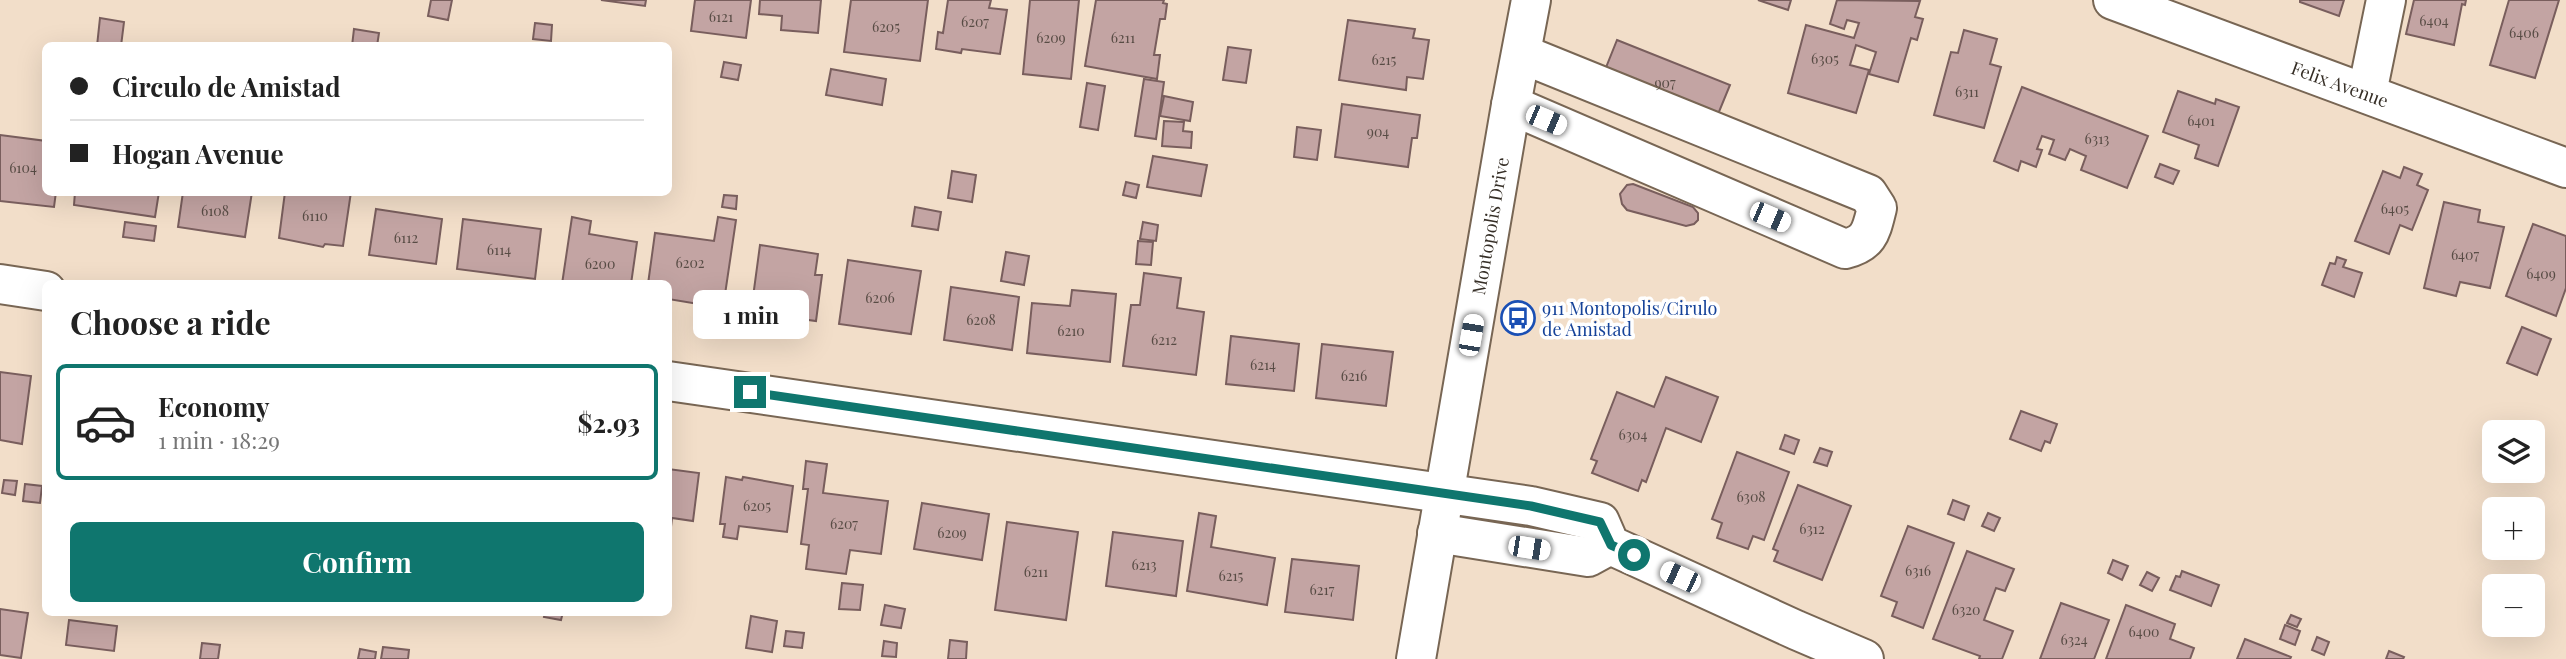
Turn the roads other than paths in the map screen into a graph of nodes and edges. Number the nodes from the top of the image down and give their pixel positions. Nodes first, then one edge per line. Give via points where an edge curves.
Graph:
1 (1531, 0) edge
2 (2113, 0) edge
3 (2386, 0) edge
4 (1522, 54) junction
5 (2367, 93) junction
6 (1511, 105) junction
7 (2566, 168) edge
8 (0, 284) edge
9 (42, 289) edge
10 (672, 382) edge
11 (1444, 493) junction
12 (1437, 533) junction
13 (1611, 545) junction
14 (1790, 645) edge
15 (1416, 659) edge
16 (1864, 659) edge

1 - 4 street, Montopolis Drive
2 - 5 street, Felix Avenue
3 - 5 street
4 - 6 street, Montopolis Drive
4 - 6 street via 1868,194 1877,208 1870,233 1859,246 1845,249
5 - 7 street, Felix Avenue
6 - 11 street, Montopolis Drive
8 - 9 street
10 - 11 street
11 - 12 street, Montopolis Drive
11 - 13 street via 1600,522
12 - 13 street via 1588,557
12 - 15 street, Montopolis Drive
13 - 14 street
14 - 16 street

